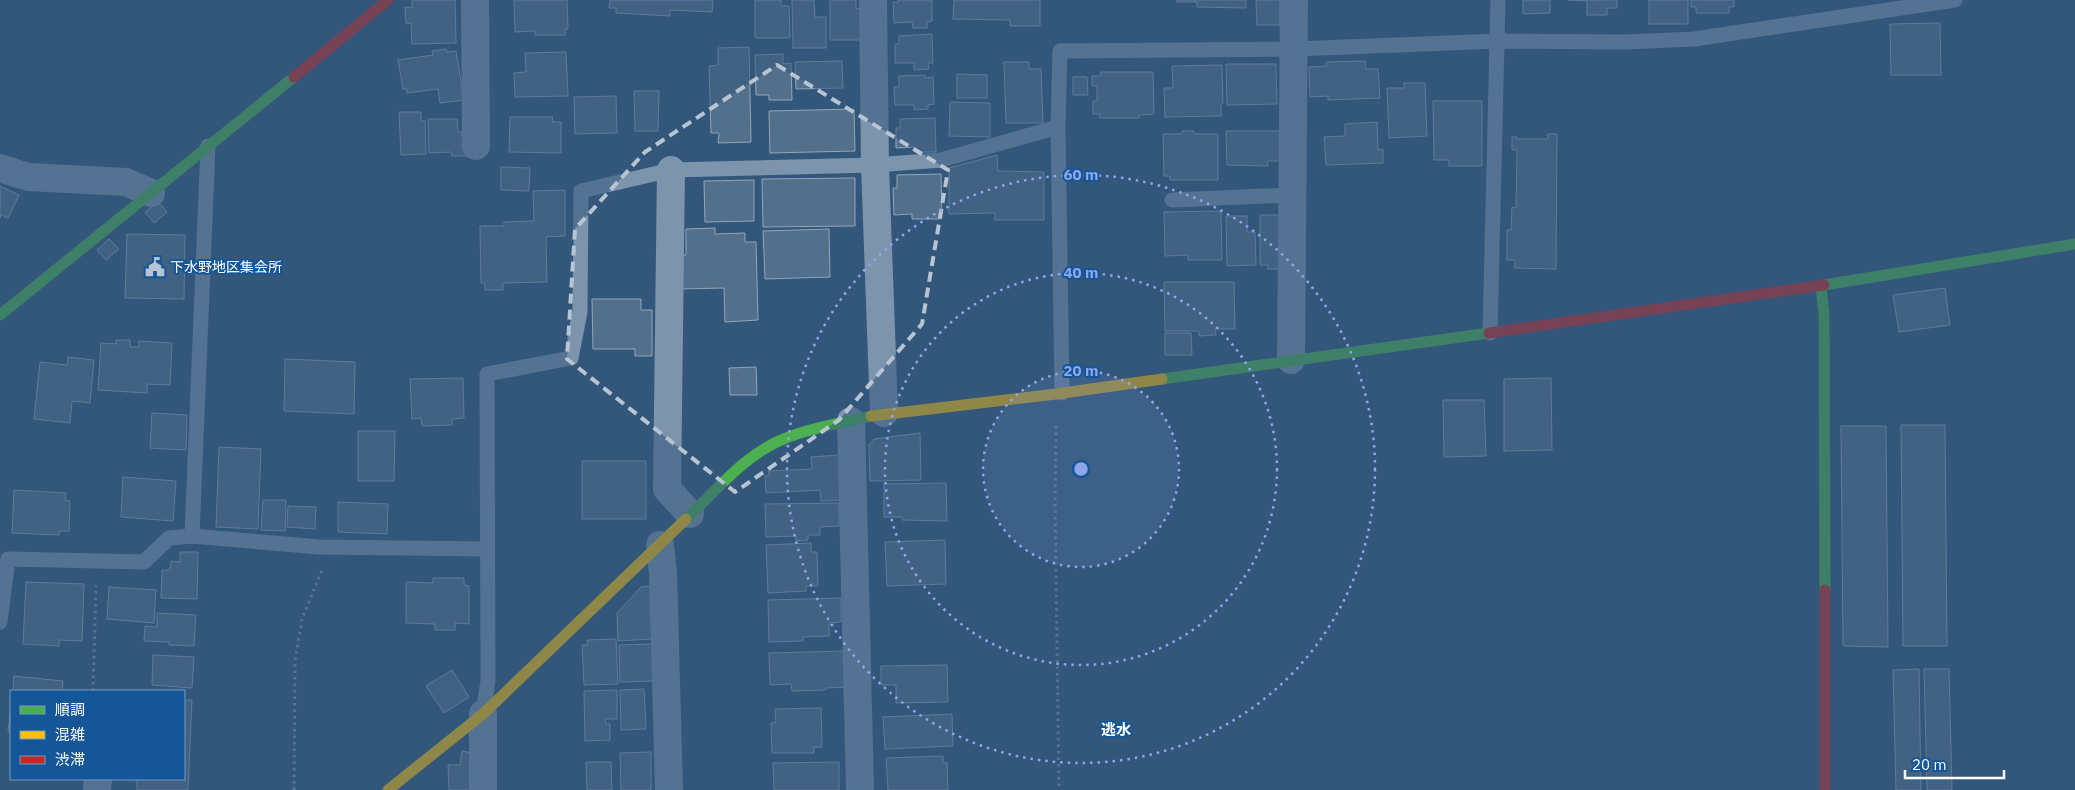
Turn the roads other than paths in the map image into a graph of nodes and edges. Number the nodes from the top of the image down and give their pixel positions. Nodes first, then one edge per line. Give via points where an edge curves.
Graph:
1 (388, 0) edge
2 (475, 0) edge
3 (873, 0) edge
4 (1294, 0) edge
5 (1498, 0) edge
6 (1955, 0) edge
7 (1498, 41) junction
8 (1295, 50) junction
9 (1058, 127) junction
10 (208, 146) junction
11 (476, 146) dead end
12 (875, 165) junction
13 (0, 168) edge
14 (671, 170) junction
15 (151, 193) junction
16 (1293, 195) junction
17 (1172, 200) dead end
18 (2075, 244) edge
19 (1821, 286) junction
20 (0, 315) edge
21 (1490, 334) junction
22 (1291, 360) junction
23 (1059, 393) junction
24 (884, 413) junction
25 (850, 421) junction
26 (690, 514) junction
27 (192, 536) junction
28 (660, 544) junction
29 (487, 549) junction
30 (0, 622) edge
31 (483, 714) junction
32 (388, 790) edge
33 (483, 790) edge
34 (669, 790) edge
35 (860, 790) edge
36 (1826, 790) edge

1 - 10 street
2 - 11 street
3 - 12 street
4 - 8 street
5 - 7 lane
6 - 7 lane via 1694,39
7 - 8 lane
7 - 21 lane
8 - 9 lane via 1060,52
8 - 16 street
9 - 12 lane via 941,160
9 - 23 lane
10 - 15 street
10 - 27 lane
12 - 14 lane
12 - 24 street
13 - 15 street via 28,177 126,182
14 - 26 street via 667,489
14 - 29 lane via 581,191 580,312 571,358 487,374
15 - 20 street
16 - 17 lane
16 - 22 street
18 - 19 street
19 - 21 street
19 - 36 street via 1824,314
21 - 22 street
22 - 23 street
23 - 24 street
24 - 25 street
25 - 26 street via 785,438 760,452
25 - 35 street
26 - 28 street
27 - 29 lane via 332,547
27 - 30 lane via 169,538 144,562 8,559
28 - 31 street
28 - 34 street
29 - 31 lane via 488,681
31 - 32 street
31 - 33 street

